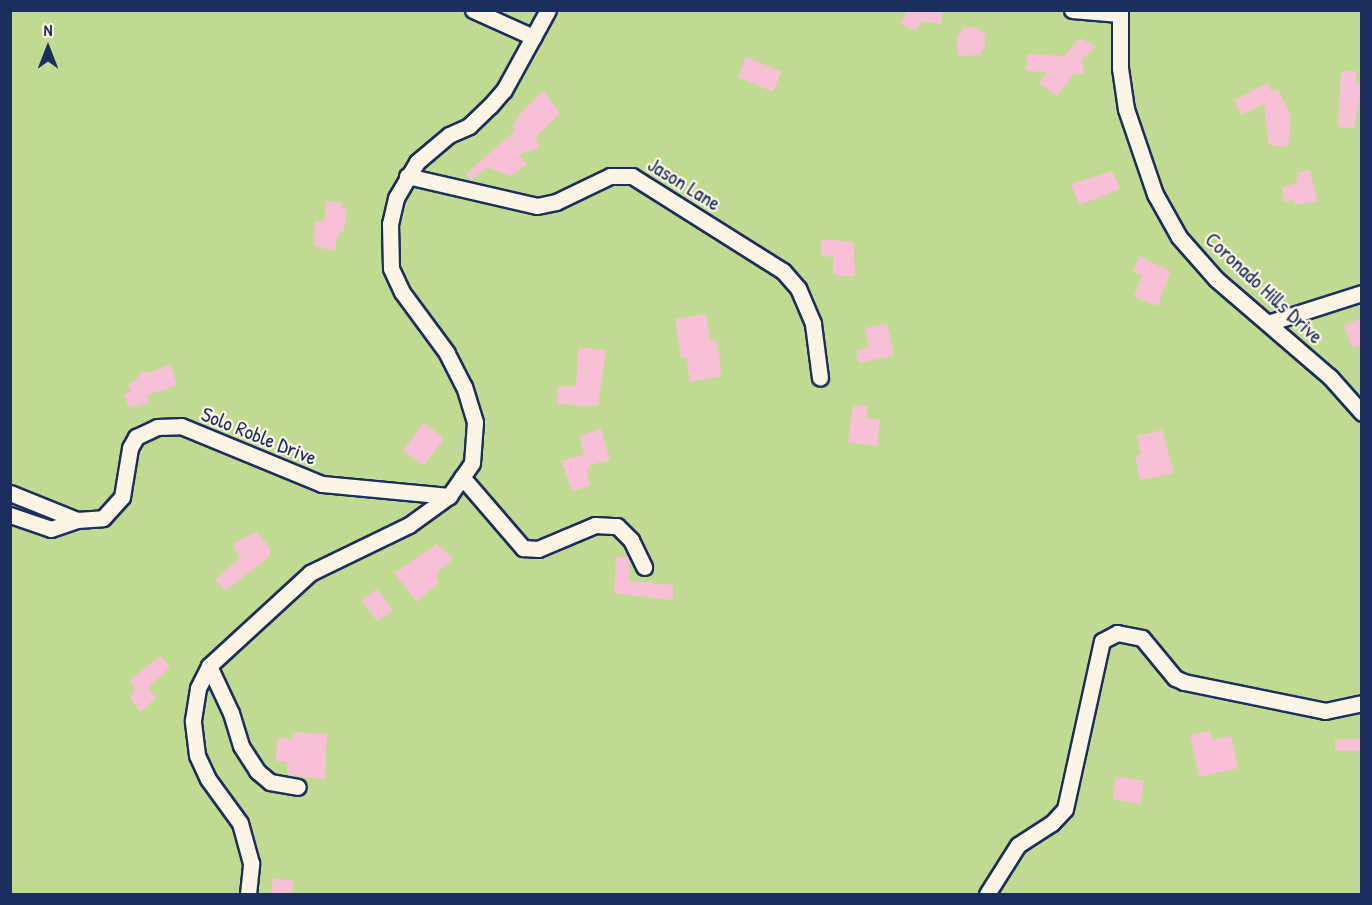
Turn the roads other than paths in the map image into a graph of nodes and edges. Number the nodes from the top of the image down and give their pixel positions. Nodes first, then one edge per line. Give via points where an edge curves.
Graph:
1 (473, 10) edge
2 (548, 10) edge
3 (1072, 10) edge
4 (1119, 12) edge
5 (533, 37) junction
6 (407, 176) junction
7 (1362, 293) edge
8 (1268, 323) junction
9 (820, 378) dead end
10 (1362, 412) edge
11 (462, 477) junction
12 (10, 494) edge
13 (449, 496) junction
14 (10, 515) edge
15 (77, 520) junction
16 (644, 567) dead end
17 (208, 666) junction
18 (1362, 703) edge
19 (298, 787) dead end
20 (248, 894) edge
21 (987, 894) edge

1 - 5 street
2 - 5 street
3 - 4 street
4 - 8 street, Coronado Hills Drive via 1126,109 1155,194 1179,237 1216,279
5 - 6 street via 504,90 490,106 469,126 449,135
6 - 9 street, Jason Lane via 537,206 556,202 610,176 632,176 783,271 798,288 813,324
6 - 11 street via 390,224 391,268 402,292 447,353 464,387 476,440 472,463
7 - 8 street
8 - 10 street, Coronado Hills Drive via 1330,377
11 - 13 street
11 - 16 street via 523,548 538,549 595,525 617,526 631,540
12 - 15 street, Solo Roble Drive
13 - 15 street, Solo Roble Drive via 322,484 181,426 157,427 136,437 130,448 117,505 104,518
13 - 17 street via 409,525 310,573
14 - 15 street via 51,529
17 - 19 street via 231,713 241,746 257,771 270,782
17 - 20 street via 198,688 193,720 197,755 208,779 240,824 251,863
18 - 21 street via 1325,711 1184,682 1175,678 1142,638 1117,633 1102,640 1065,809 1053,823 1018,845

